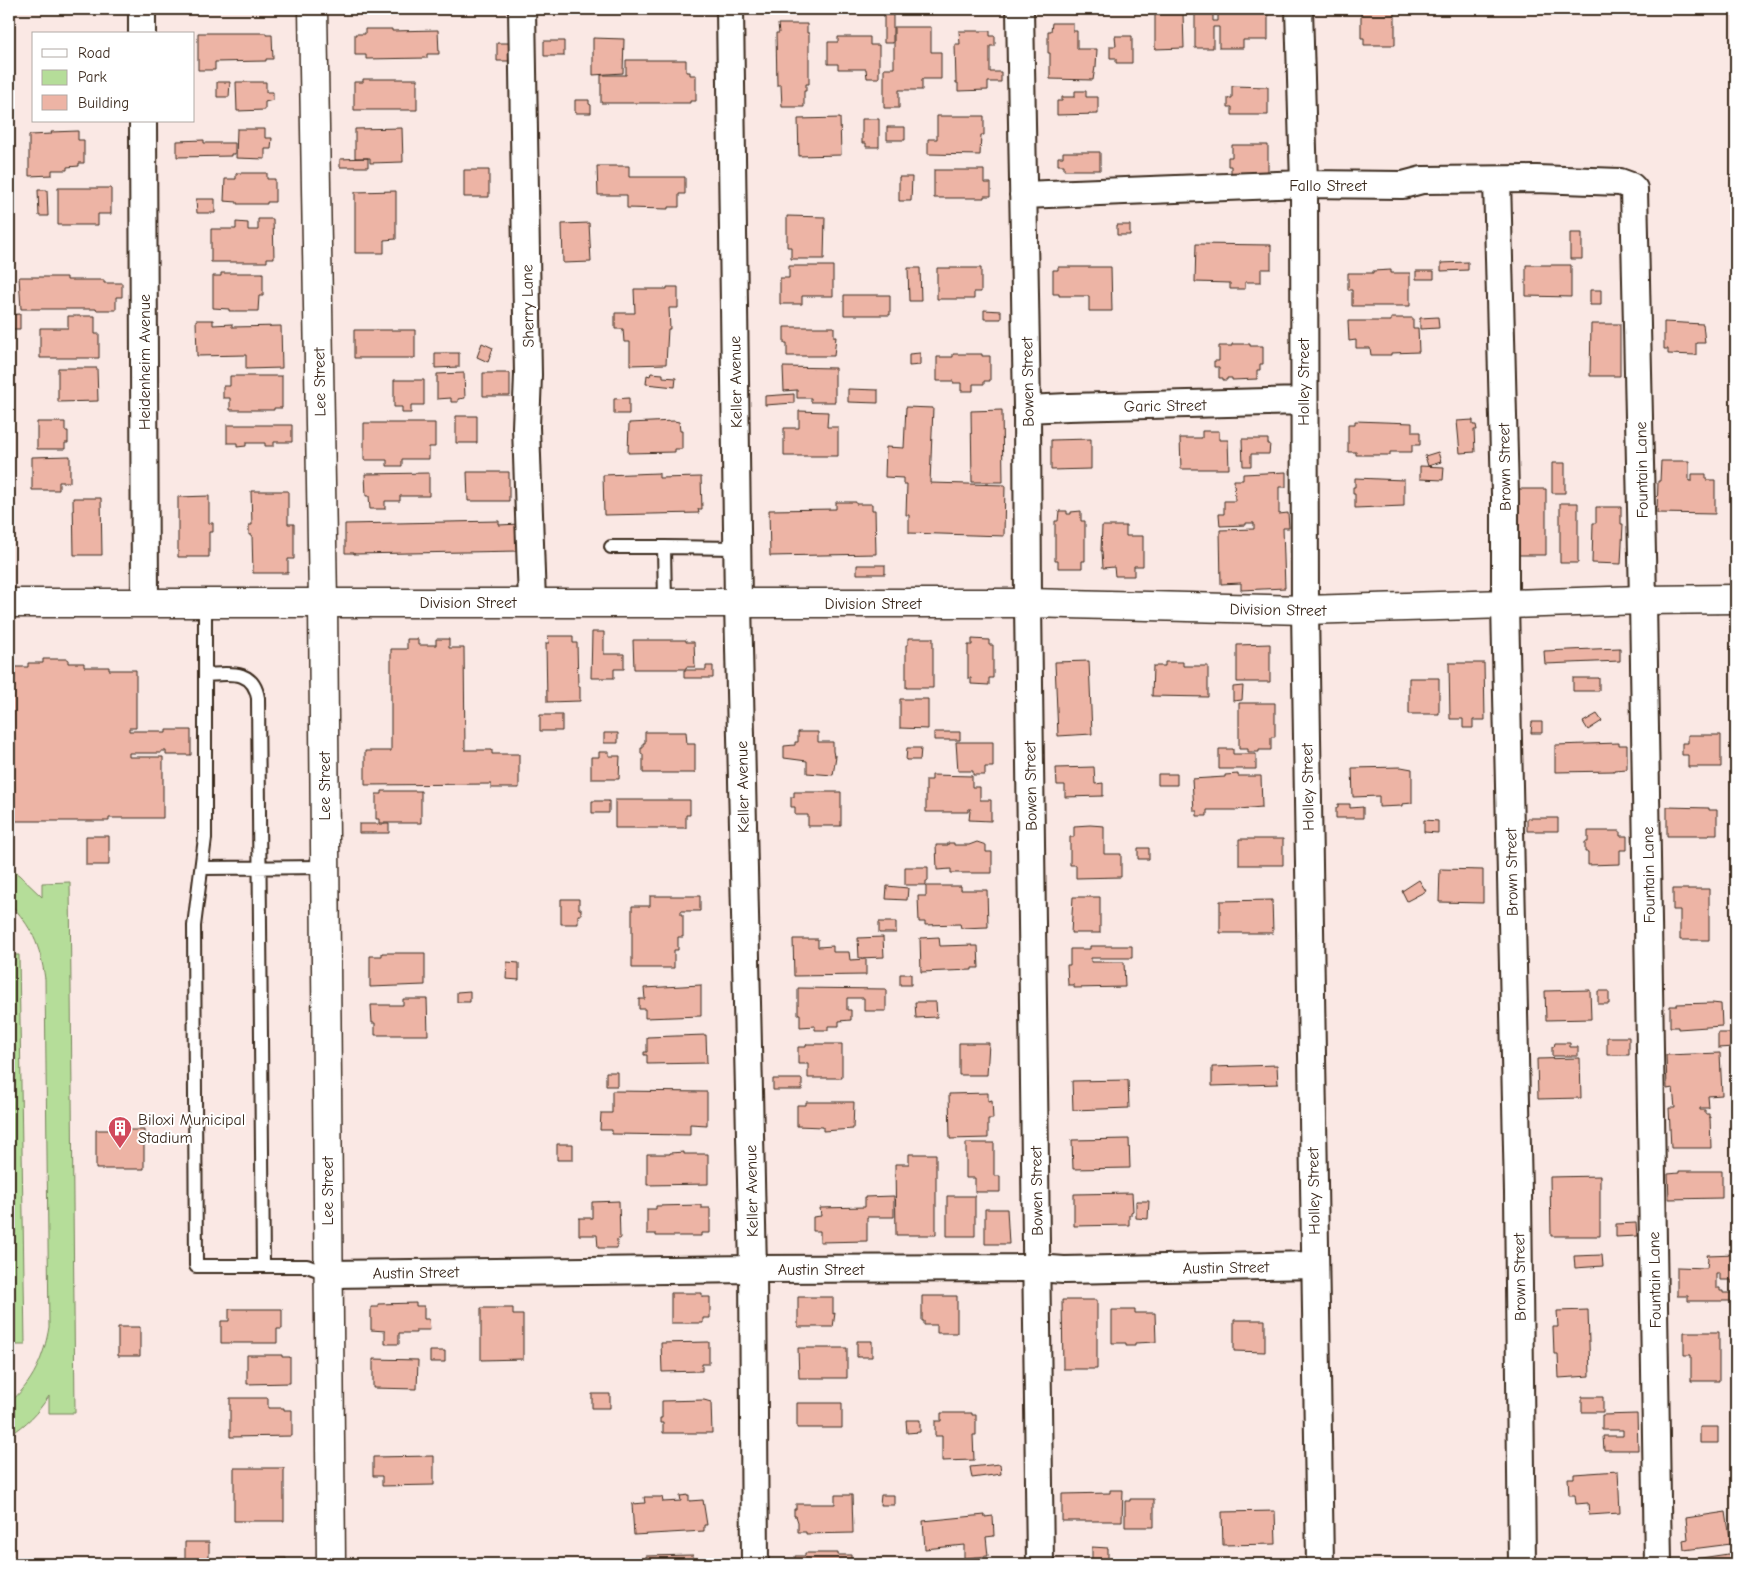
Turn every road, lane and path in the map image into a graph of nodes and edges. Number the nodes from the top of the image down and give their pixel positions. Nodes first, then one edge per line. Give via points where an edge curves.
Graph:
1 (142, 9) edge
2 (313, 9) edge
3 (522, 9) edge
4 (730, 9) edge
5 (1020, 9) edge
6 (1299, 9) edge
7 (142, 32) edge
8 (143, 122) edge
9 (1497, 180) junction
10 (1304, 184) junction
11 (1631, 186) joint
12 (1023, 196) junction
13 (1303, 401) junction
14 (1028, 409) junction
15 (611, 547) dead end
16 (664, 547) junction
17 (737, 548) junction
18 (1736, 599) edge
19 (1643, 600) junction
20 (9, 602) edge
21 (145, 602) junction
22 (205, 602) junction
23 (323, 602) junction
24 (532, 602) junction
25 (665, 602) junction
26 (1028, 603) junction
27 (738, 604) junction
28 (1505, 605) junction
29 (1304, 610) junction
30 (205, 675) junction
31 (260, 867) junction
32 (325, 867) junction
33 (202, 868) junction
34 (1315, 1265) junction
35 (263, 1266) junction
36 (1037, 1268) junction
37 (753, 1269) junction
38 (328, 1274) junction
39 (331, 1564) edge
40 (755, 1564) edge
41 (1040, 1564) edge
42 (1320, 1564) edge
43 (1522, 1564) edge
44 (1658, 1564) edge

1 - 7 street
2 - 23 main road, Lee Street
3 - 24 street, Sherry Lane via 526,427
4 - 17 street, Keller Avenue
5 - 12 street, Bowen Street
6 - 10 street, Holley Street
8 - 21 street, Heidenheim Avenue
9 - 10 street, Fallo Street via 1422,180 1403,185
9 - 11 street, Fallo Street via 1620,182
9 - 28 street, Brown Street
10 - 12 street, Fallo Street
10 - 13 street, Holley Street
11 - 19 street, Fountain Lane via 1636,198
12 - 14 street, Bowen Street
13 - 14 street, Garic Street
13 - 29 street, Holley Street
14 - 26 street, Bowen Street
15 - 16 lane
16 - 17 lane
16 - 25 lane
17 - 27 street, Keller Avenue
18 - 19 main road, Division Street
19 - 28 main road, Division Street
19 - 44 street, Fountain Lane
20 - 21 main road, Division Street
21 - 22 main road, Division Street
22 - 23 main road, Division Street
22 - 30 lane
23 - 24 main road, Division Street
23 - 32 main road, Lee Street
24 - 25 main road, Division Street
25 - 27 main road, Division Street
26 - 27 main road, Division Street
26 - 29 main road, Division Street
26 - 36 street, Bowen Street
27 - 37 street, Keller Avenue
28 - 29 main road, Division Street
28 - 43 street, Brown Street via 1518,1193
29 - 34 street, Holley Street
30 - 31 lane via 241,674 256,689
30 - 33 lane via 205,838
31 - 32 lane
31 - 33 lane
31 - 35 lane
32 - 38 main road, Lee Street
33 - 35 lane via 194,926 196,1266
34 - 36 street, Austin Street
34 - 42 street, Holley Street
35 - 38 lane via 308,1266
36 - 37 street, Austin Street
36 - 41 street, Bowen Street
37 - 38 street, Austin Street
37 - 40 street, Keller Avenue
38 - 39 main road, Lee Street

